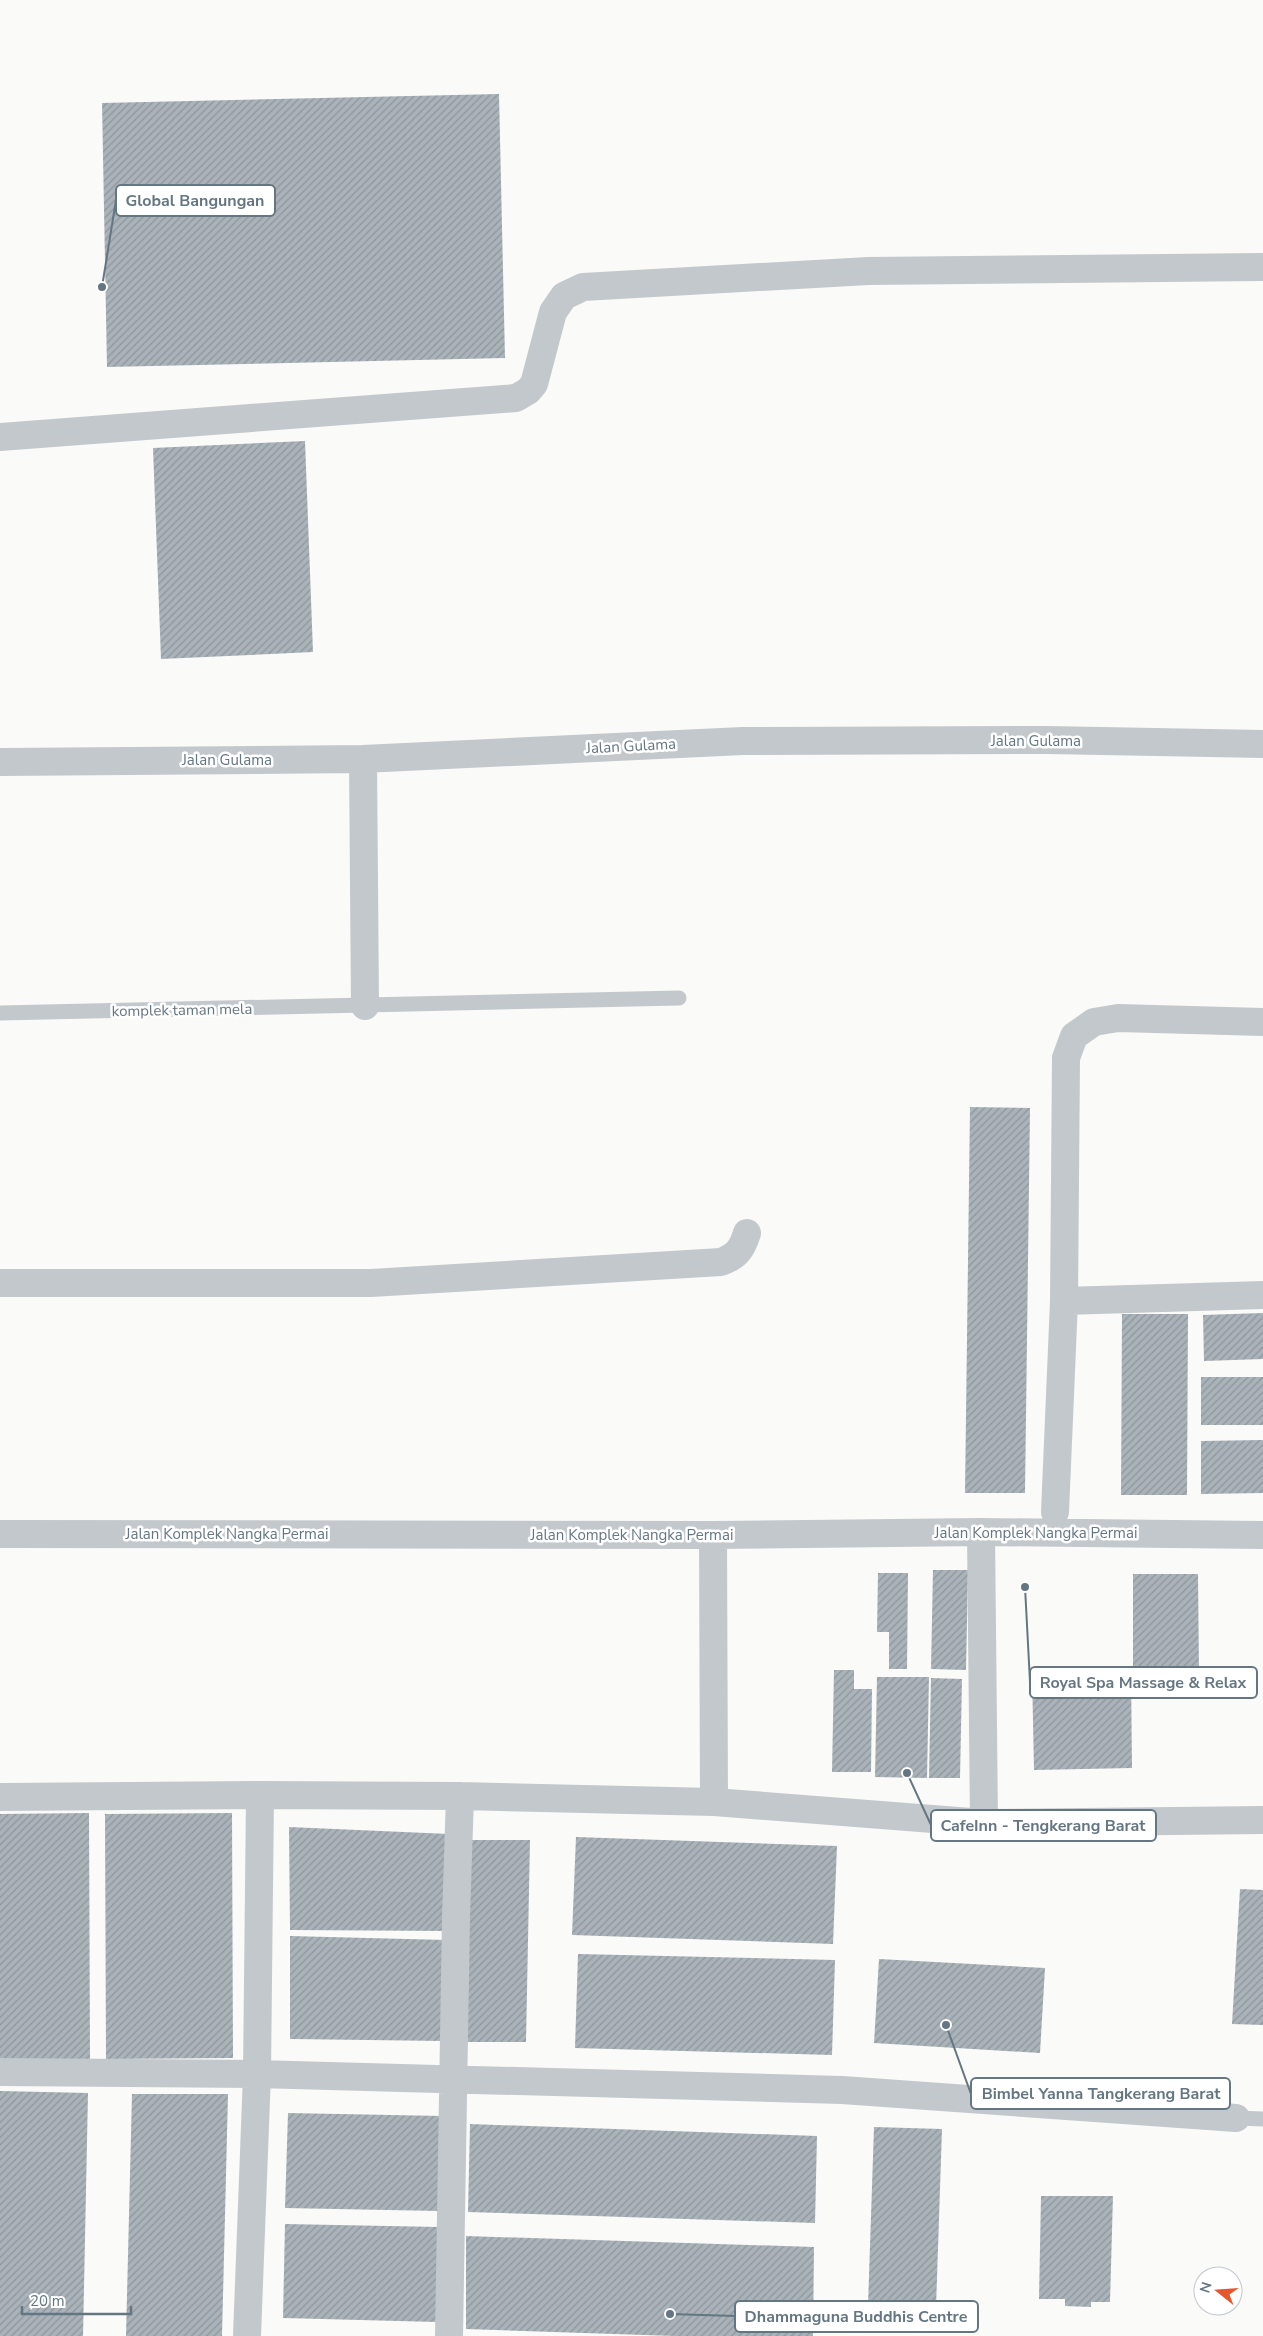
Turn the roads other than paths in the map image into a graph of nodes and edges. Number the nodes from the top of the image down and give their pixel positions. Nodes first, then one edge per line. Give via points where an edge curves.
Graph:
1 (1263, 267) edge
2 (0, 437) edge
3 (1263, 744) edge
4 (363, 759) junction
5 (0, 762) edge
6 (679, 998) dead end
7 (365, 1006) junction
8 (0, 1013) edge
9 (1263, 1022) edge
10 (747, 1233) dead end
11 (0, 1283) edge
12 (1263, 1296) edge
13 (1064, 1301) junction
14 (1055, 1512) dead end
15 (981, 1532) junction
16 (0, 1534) edge
17 (713, 1535) junction
18 (1263, 1535) edge
19 (260, 1795) junction
20 (460, 1796) junction
21 (0, 1797) edge
22 (714, 1802) junction
23 (1263, 1820) edge
24 (984, 1823) junction
25 (0, 2072) edge
26 (256, 2074) junction
27 (454, 2080) junction
28 (1236, 2118) joint
29 (1263, 2119) edge
30 (247, 2336) edge
31 (449, 2336) edge

1 - 2 street via 868,271 583,287 564,296 553,312 534,384 516,398
3 - 4 street, Jalan Gulama via 1047,740 744,741
4 - 5 street, Jalan Gulama
4 - 7 street
6 - 7 lane, komplek taman mela
7 - 8 lane, komplek taman mela
9 - 13 street via 1118,1018 1094,1022 1074,1036 1066,1058
10 - 11 street via 742,1249 734,1257 721,1262 371,1283
12 - 13 street
13 - 14 street
15 - 17 street, Jalan Komplek Nangka Permai
15 - 18 street, Jalan Komplek Nangka Permai
15 - 24 street
16 - 17 street, Jalan Komplek Nangka Permai
17 - 22 street
19 - 20 street
19 - 21 street
19 - 26 street
20 - 22 street
20 - 27 street
22 - 24 street
23 - 24 street
25 - 26 street
26 - 27 street
26 - 30 street
27 - 28 street via 842,2090
27 - 31 street
28 - 29 lane

